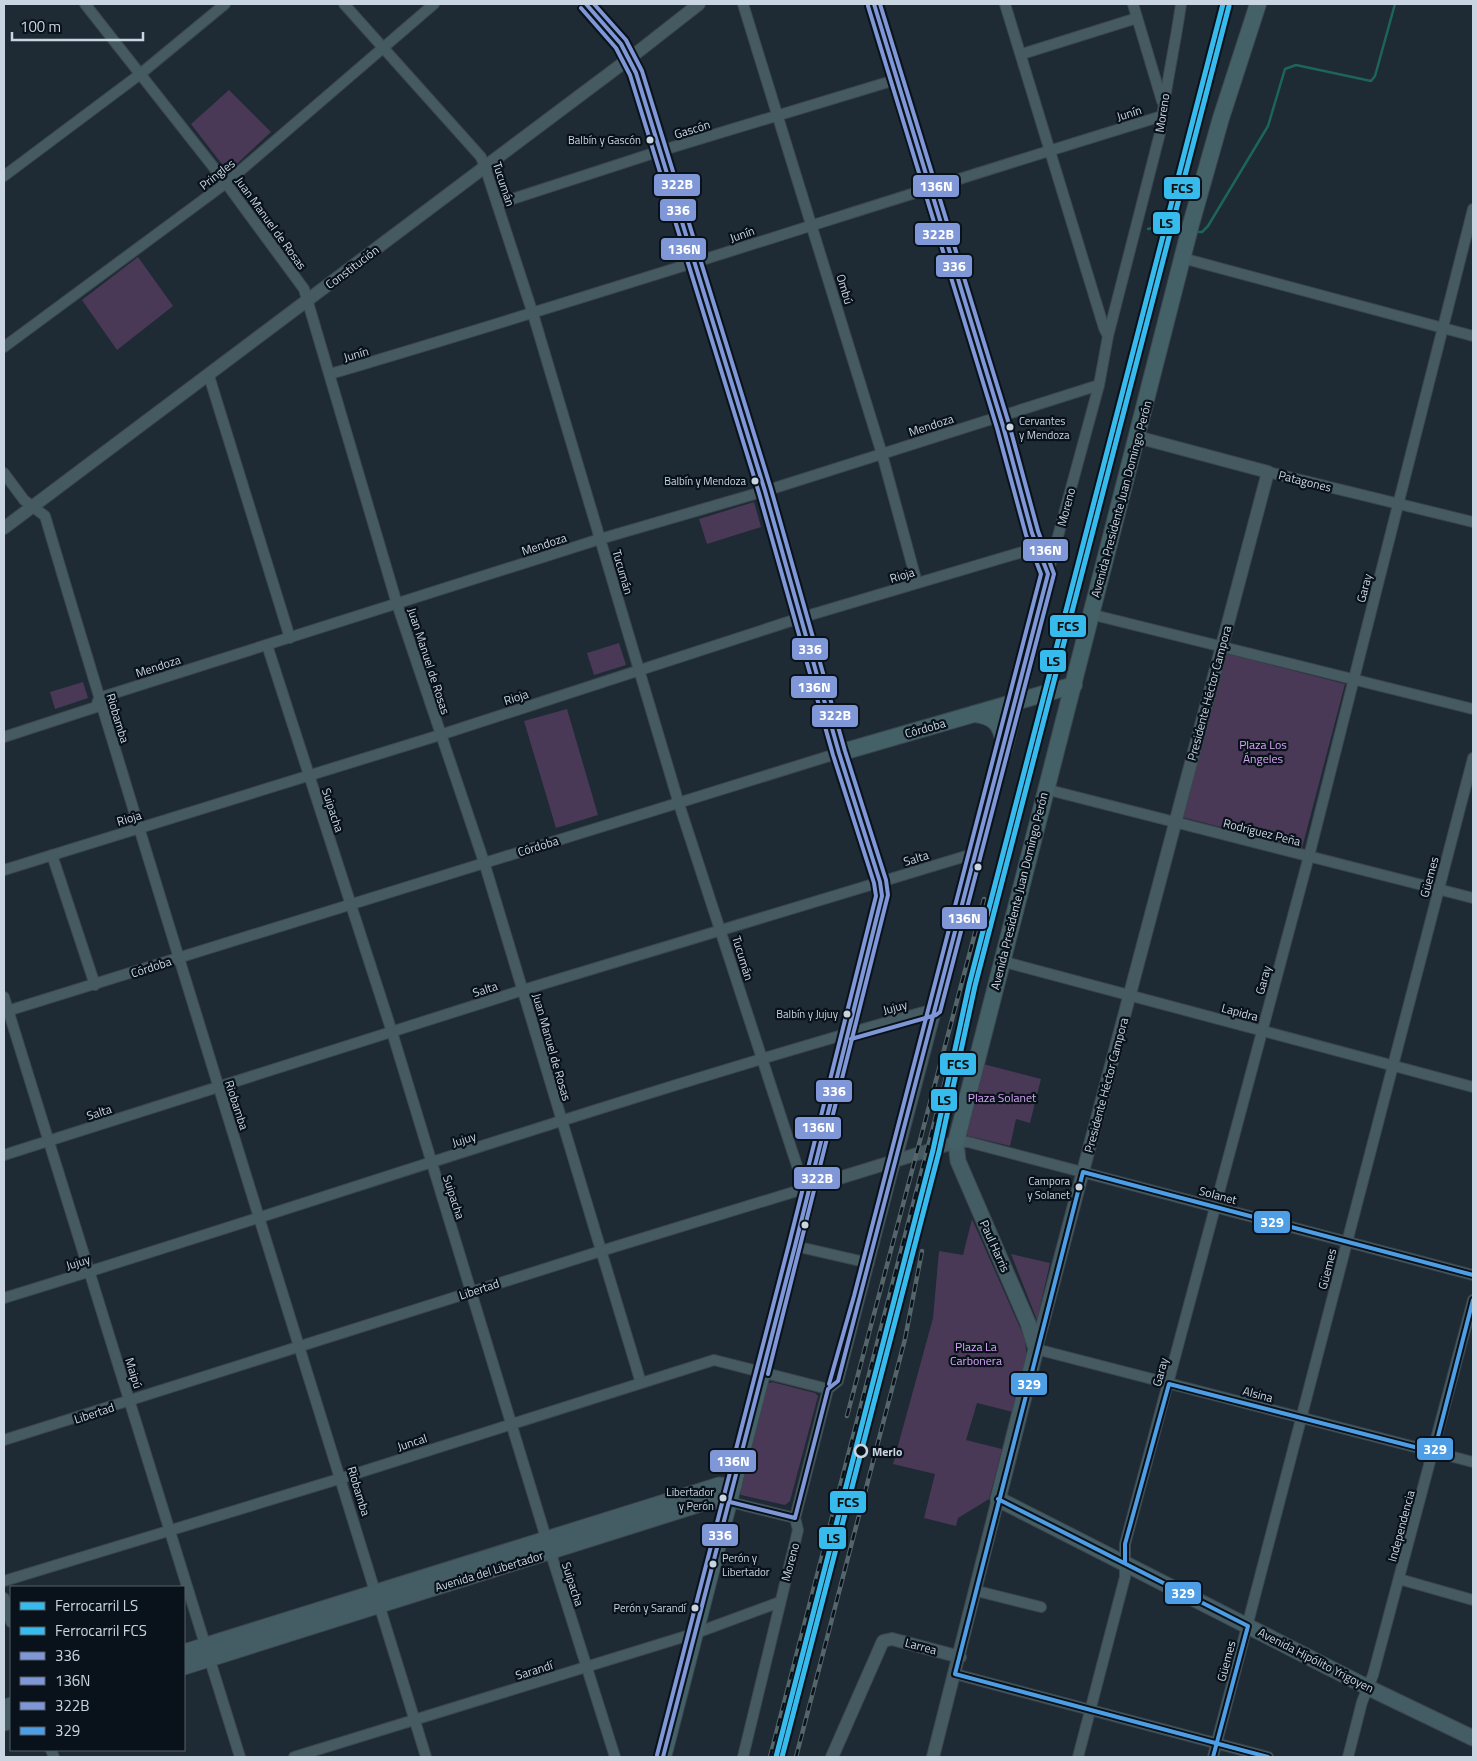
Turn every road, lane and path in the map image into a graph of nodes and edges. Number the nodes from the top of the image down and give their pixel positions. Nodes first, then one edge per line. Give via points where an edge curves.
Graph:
1 (85, 4) edge
2 (225, 4) edge
3 (344, 4) edge
4 (434, 4) edge
5 (586, 4) edge
6 (699, 4) edge
7 (743, 4) edge
8 (874, 4) edge
9 (1005, 4) edge
10 (1133, 4) edge
11 (1181, 4) edge
12 (1258, 4) edge
13 (1137, 18) junction
14 (383, 48) junction
15 (1022, 54) junction
16 (630, 58) junction
17 (139, 75) junction
18 (896, 80) junction
19 (1163, 103) junction
20 (778, 115) junction
21 (1162, 116) junction
22 (1050, 150) junction
23 (660, 151) junction
24 (486, 167) junction
25 (4, 176) edge
26 (226, 184) junction
27 (929, 188) junction
28 (497, 204) junction
29 (1473, 209) edge
30 (812, 224) junction
31 (1182, 258) junction
32 (695, 263) junction
33 (307, 300) junction
34 (533, 314) junction
35 (1442, 328) junction
36 (1108, 336) junction
37 (1473, 336) edge
38 (4, 347) edge
39 (330, 374) junction
40 (208, 376) junction
41 (1099, 385) junction
42 (1001, 417) junction
43 (1137, 437) junction
44 (882, 454) junction
45 (1268, 472) junction
46 (4, 473) edge
47 (765, 491) junction
48 (1398, 504) junction
49 (33, 506) junction
50 (1473, 522) edge
51 (4, 528) edge
52 (600, 539) junction
53 (1036, 548) junction
54 (1048, 574) junction
55 (917, 583) junction
56 (397, 604) junction
57 (1090, 614) junction
58 (800, 618) junction
59 (290, 638) junction
60 (267, 645) junction
61 (1221, 647) junction
62 (639, 671) junction
63 (1353, 679) junction
64 (1074, 685) junction
65 (99, 698) junction
66 (1015, 701) junction
67 (1473, 710) edge
68 (974, 714) junction
69 (440, 735) junction
70 (4, 736) edge
71 (1004, 749) junction
72 (839, 753) junction
73 (1473, 758) edge
74 (309, 775) junction
75 (1045, 789) junction
76 (679, 804) junction
77 (1176, 822) junction
78 (139, 828) junction
79 (976, 853) junction
80 (52, 855) junction
81 (1309, 856) junction
82 (484, 862) junction
83 (4, 870) edge
84 (880, 882) junction
85 (1439, 888) junction
86 (1473, 898) edge
87 (350, 905) junction
88 (721, 931) junction
89 (179, 958) junction
90 (1001, 962) junction
91 (95, 985) junction
92 (523, 990) junction
93 (1129, 996) junction
94 (4, 997) edge
95 (934, 1009) junction
96 (6, 1011) edge
97 (1262, 1031) junction
98 (392, 1032) junction
99 (849, 1033) junction
100 (762, 1060) junction
101 (1393, 1066) junction
102 (1473, 1087) edge
103 (219, 1088) junction
104 (561, 1122) junction
105 (48, 1142) junction
106 (956, 1142) junction
107 (4, 1156) edge
108 (430, 1162) junction
109 (895, 1162) junction
110 (1083, 1172) junction
111 (810, 1187) junction
112 (1215, 1207) junction
113 (260, 1218) junction
114 (1347, 1242) junction
115 (795, 1246) junction
116 (601, 1251) junction
117 (869, 1263) junction
118 (89, 1272) junction
119 (1473, 1275) edge
120 (471, 1292) junction
121 (4, 1298) edge
122 (1473, 1300) edge
123 (301, 1348) junction
124 (1036, 1349) junction
125 (762, 1372) junction
126 (641, 1383) junction
127 (1170, 1384) junction
128 (828, 1389) junction
129 (130, 1401) junction
130 (1302, 1418) junction
131 (511, 1423) junction
132 (4, 1440) edge
133 (1434, 1452) junction
134 (1473, 1462) edge
135 (342, 1478) junction
136 (732, 1494) junction
137 (998, 1499) junction
138 (795, 1518) junction
139 (170, 1531) junction
140 (548, 1545) junction
141 (1125, 1562) junction
142 (1399, 1579) junction
143 (4, 1581) edge
144 (977, 1591) junction
145 (4, 1598) edge
146 (378, 1598) junction
147 (1473, 1600) edge
148 (780, 1602) junction
149 (1041, 1607) dead end
150 (10, 1619) edge
151 (1248, 1626) junction
152 (696, 1633) junction
153 (185, 1652) edge
154 (207, 1652) junction
155 (960, 1656) junction
156 (185, 1666) edge
157 (587, 1667) junction
158 (955, 1674) junction
159 (1369, 1688) junction
160 (1090, 1710) junction
161 (415, 1721) junction
162 (1473, 1738) edge
163 (1217, 1744) junction
164 (240, 1757) edge
165 (294, 1757) edge
166 (426, 1757) edge
167 (615, 1757) edge
168 (663, 1757) edge
169 (742, 1757) edge
170 (832, 1757) edge
171 (933, 1757) edge
172 (1078, 1757) edge
173 (1213, 1757) edge
174 (1268, 1757) edge
175 (1348, 1757) edge

1 - 17 street, Juan Manuel de Rosas
2 - 17 street
3 - 14 street, Tucumán
4 - 14 street, Pringles
5 - 16 main road via 622,44
6 - 16 street, Constitución
7 - 20 street, Ombú
8 - 18 main road
9 - 15 street
10 - 13 street
11 - 19 street, Moreno
12 - 31 main road, Avenida Presidente Juan Domingo Perón via 1221,118
13 - 15 street
13 - 19 street
14 - 24 street, Tucumán via 481,156
14 - 26 street, Pringles
15 - 22 street
16 - 23 main road
16 - 24 street, Constitución
17 - 25 street
17 - 26 street, Juan Manuel de Rosas
18 - 20 street, Gascón
18 - 27 main road
19 - 21 street, Moreno
20 - 23 street, Gascón
20 - 30 street, Ombú
21 - 22 street, Junín
21 - 36 street, Moreno
22 - 27 street, Junín
22 - 36 street
23 - 28 street, Gascón
23 - 32 main road
24 - 28 street, Tucumán
24 - 33 street, Constitución
26 - 33 street, Juan Manuel de Rosas via 302,286
26 - 38 street, Pringles
27 - 30 street, Junín
27 - 42 main road
28 - 34 street, Tucumán
29 - 35 street, Garay
30 - 32 street, Junín
30 - 44 street, Ombú
31 - 35 street
31 - 43 main road, Avenida Presidente Juan Domingo Perón
32 - 34 street, Junín
32 - 47 main road
33 - 39 street, Juan Manuel de Rosas
33 - 40 street, Constitución
34 - 39 street, Junín
34 - 52 street, Tucumán
35 - 37 street
35 - 48 street, Garay
36 - 41 street, Moreno
39 - 56 street, Juan Manuel de Rosas
40 - 49 street, Constitución
40 - 59 street
41 - 42 street, Mendoza
41 - 54 street, Moreno
42 - 44 street, Mendoza
42 - 53 main road
43 - 45 street, Patagones
43 - 57 main road, Avenida Presidente Juan Domingo Perón
44 - 47 street, Mendoza
44 - 55 street, Ombú
45 - 48 street, Patagones
45 - 61 street, Presidente Héctor Campora
46 - 49 street, Riobamba via 24,500
47 - 52 street, Mendoza
47 - 58 main road
48 - 50 street, Patagones
48 - 63 street, Garay
49 - 51 street, Constitución
49 - 65 street, Riobamba via 45,516
52 - 56 street, Mendoza
52 - 62 street, Tucumán
53 - 54 main road
53 - 55 street, Rioja
54 - 66 main road, Moreno
55 - 58 street, Rioja
56 - 59 street, Mendoza
56 - 69 street, Juan Manuel de Rosas
57 - 61 street
57 - 64 main road, Avenida Presidente Juan Domingo Perón
58 - 62 street, Rioja
58 - 72 main road
59 - 60 street, Mendoza
60 - 65 street, Mendoza
60 - 74 street, Suipacha
61 - 63 street
61 - 77 street, Presidente Héctor Campora
62 - 69 street, Rioja
62 - 76 street, Tucumán
63 - 67 street
63 - 81 street, Garay
64 - 66 main road, Córdoba
64 - 75 main road, Avenida Presidente Juan Domingo Perón
65 - 70 street, Mendoza via 96,707
65 - 78 street, Riobamba
66 - 68 main road, Córdoba
66 - 71 main road, Moreno
68 - 71 main road via 986,715 996,723
68 - 72 main road, Córdoba
69 - 74 street, Rioja
69 - 82 street, Juan Manuel de Rosas
71 - 79 street, Moreno
72 - 76 street, Córdoba
72 - 84 main road
73 - 85 street, Güemes
74 - 78 street, Rioja
74 - 87 street, Suipacha
75 - 77 street, Rodríguez Peña
75 - 90 main road, Avenida Presidente Juan Domingo Perón
76 - 82 street, Córdoba
76 - 88 street, Tucumán
77 - 81 street, Rodríguez Peña
77 - 93 street, Presidente Héctor Campora
78 - 80 street, Rioja
78 - 89 street, Riobamba
79 - 84 street, Salta
79 - 95 street, Moreno
80 - 83 street, Rioja
80 - 91 street
81 - 85 street, Rodríguez Peña
81 - 97 street, Garay
82 - 87 street, Córdoba
82 - 92 street, Juan Manuel de Rosas
84 - 88 street, Salta
84 - 99 main road via 880,906
85 - 86 street, Rodríguez Peña
85 - 101 street, Güemes
87 - 89 street, Córdoba
87 - 98 street, Suipacha
88 - 92 street, Salta
88 - 100 street, Tucumán
89 - 91 street, Córdoba
89 - 103 street, Riobamba
90 - 93 street, Lapidra
90 - 106 main road, Avenida Presidente Juan Domingo Perón
91 - 96 street, Córdoba
92 - 98 street, Salta
92 - 104 street, Juan Manuel de Rosas
93 - 97 street, Lapidra
93 - 110 street, Presidente Héctor Campora
94 - 96 street, Maipú
95 - 99 street, Jujuy
95 - 109 street, Moreno
96 - 105 street, Maipú
97 - 101 street, Lapidra
97 - 112 street, Garay
98 - 103 street, Salta
98 - 108 street, Suipacha
99 - 100 street, Jujuy
99 - 111 main road
100 - 104 street, Jujuy
100 - 111 street, Tucumán via 799,1172
101 - 102 street, Lapidra
101 - 114 street, Güemes
103 - 105 street, Salta
103 - 113 street, Riobamba
104 - 108 street, Jujuy
104 - 116 street, Juan Manuel de Rosas
105 - 107 street, Salta
105 - 118 street, Maipú
106 - 109 street, Libertad
106 - 110 street, Solanet via 968,1142
106 - 124 main road, Paul Harris via 958,1162 1028,1323
108 - 113 street, Jujuy
108 - 120 street, Suipacha
109 - 111 street, Libertad
109 - 117 street, Moreno
110 - 112 street, Solanet
110 - 124 street, Presidente Héctor Campora
111 - 115 main road
111 - 116 street, Libertad
112 - 114 street, Solanet
112 - 127 street, Garay
113 - 118 street, Jujuy
113 - 123 street, Riobamba
114 - 119 street, Solanet
114 - 130 street, Güemes
115 - 117 street
115 - 125 main road
116 - 120 street, Libertad
116 - 126 street, Juan Manuel de Rosas
117 - 128 street, Moreno via 838,1380
118 - 121 street, Jujuy
118 - 129 street, Maipú
120 - 123 street, Libertad
120 - 131 street, Suipacha
122 - 133 street, Independencia
123 - 129 street, Libertad
123 - 135 street, Riobamba
124 - 127 street, Alsina
124 - 137 main road, Presidente Héctor Campora
125 - 126 street, Juncal via 714,1360
125 - 128 street, Juncal
125 - 136 main road
126 - 131 street, Juncal
127 - 130 street, Alsina
127 - 141 street, Garay via 1125,1544
128 - 138 street, Moreno
129 - 132 street, Libertad
129 - 139 street, Maipú
130 - 133 street, Alsina
130 - 151 street, Güemes
131 - 135 street, Juncal
131 - 140 street, Suipacha
133 - 134 street, Alsina
133 - 142 street, Independencia
135 - 139 street, Juncal
135 - 146 street, Riobamba
136 - 138 street, Avenida del Libertador
136 - 140 main road, Avenida del Libertador
136 - 152 main road
137 - 141 main road, Avenida Hipólito Yrigoyen
137 - 144 street, Presidente Héctor Campora
138 - 148 street, Moreno via 799,1528
139 - 143 street, Juncal
139 - 154 street, Maipú
140 - 146 main road, Avenida del Libertador
140 - 157 street, Suipacha
141 - 151 main road, Avenida Hipólito Yrigoyen
141 - 160 street, Garay via 1125,1577
142 - 147 street
142 - 159 street, Independencia
144 - 149 street
144 - 155 street, Presidente Héctor Campora
145 - 150 street
146 - 154 main road, Avenida del Libertador
146 - 161 street, Riobamba
148 - 152 street, Sarandí
148 - 169 street, Moreno
151 - 159 main road, Avenida Hipólito Yrigoyen
151 - 163 street, Güemes
152 - 157 street, Sarandí
152 - 168 main road
153 - 154 main road, Avenida del Libertador
154 - 156 main road, Avenida del Libertador
154 - 164 street, Maipú
155 - 158 street, Presidente Héctor Campora
155 - 170 street, Larrea via 892,1638 884,1641
157 - 161 street, Sarandí
157 - 167 street, Suipacha
158 - 160 street
158 - 171 street, Presidente Héctor Campora
159 - 162 main road, Avenida Hipólito Yrigoyen
159 - 175 street, Independencia via 1362,1702
160 - 163 street
160 - 172 street, Garay
161 - 165 street, Sarandí
161 - 166 street, Riobamba
163 - 173 street, Güemes
163 - 174 street

